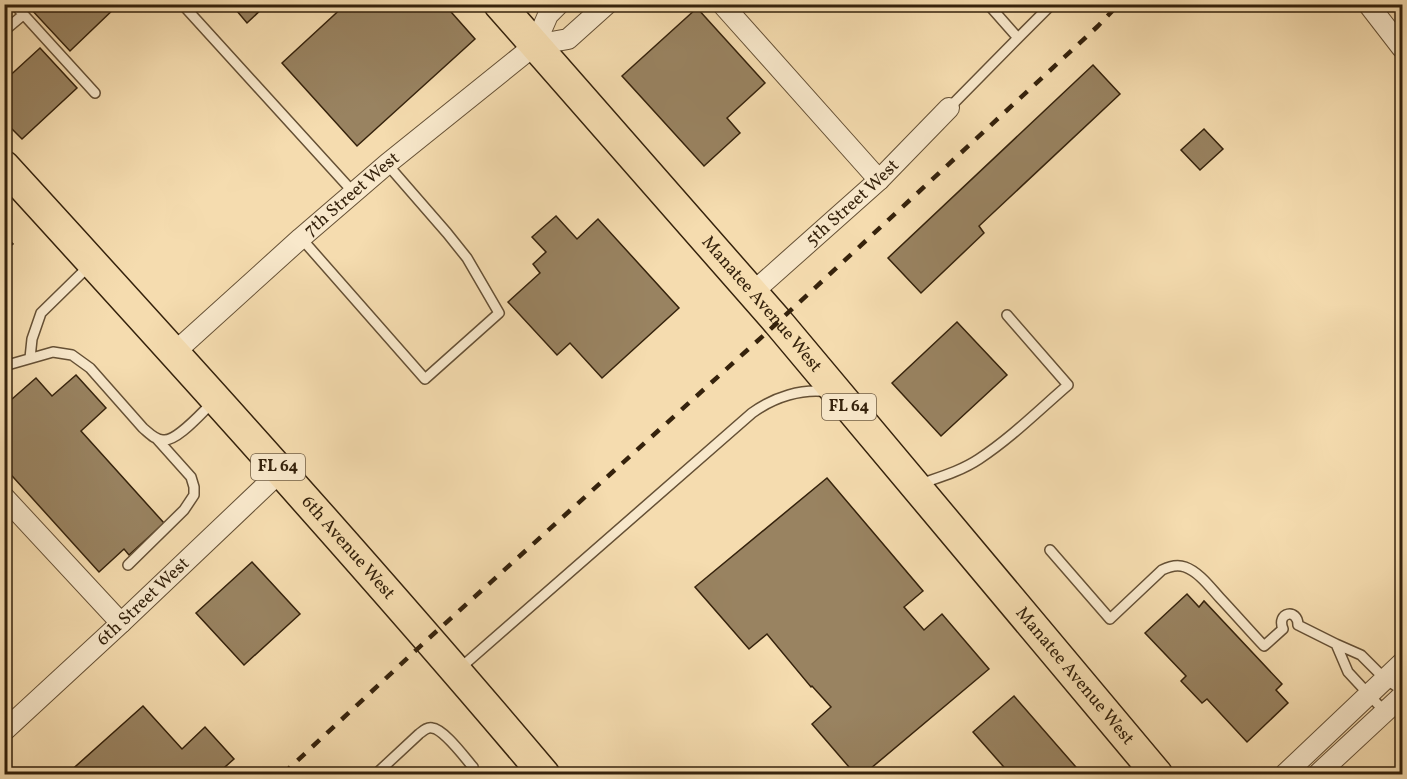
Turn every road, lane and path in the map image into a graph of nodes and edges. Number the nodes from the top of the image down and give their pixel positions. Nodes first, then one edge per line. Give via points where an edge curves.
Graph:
1 (14, 4) edge
2 (182, 4) edge
3 (499, 4) edge
4 (559, 4) edge
5 (607, 4) edge
6 (722, 4) edge
7 (988, 4) edge
8 (1052, 4) edge
9 (1368, 4) edge
10 (23, 15) junction
11 (4, 32) edge
12 (1018, 38) junction
13 (535, 45) junction
14 (1402, 48) edge
15 (94, 93) dead end
16 (949, 108) joint
17 (387, 164) junction
18 (4, 165) edge
19 (879, 180) junction
20 (354, 193) junction
21 (301, 238) junction
22 (93, 262) junction
23 (752, 293) junction
24 (1007, 315) dead end
25 (175, 352) junction
26 (30, 358) junction
27 (4, 366) edge
28 (837, 394) junction
29 (217, 399) junction
30 (158, 439) junction
31 (281, 471) junction
32 (915, 486) junction
33 (4, 497) edge
34 (1050, 550) dead end
35 (128, 564) dead end
36 (121, 623) junction
37 (1298, 625) junction
38 (1283, 629) junction
39 (1336, 644) junction
40 (1402, 663) edge
41 (456, 671) junction
42 (1385, 679) junction
43 (1402, 690) edge
44 (1369, 695) junction
45 (1402, 696) edge
46 (1385, 712) junction
47 (4, 731) edge
48 (473, 772) edge
49 (376, 774) edge
50 (544, 774) edge
51 (1157, 774) edge
52 (1285, 774) edge
53 (1318, 774) edge

1 - 10 lane
2 - 20 lane
3 - 13 main road, Manatee Avenue West / FL 64
4 - 13 street, 7th Street West via 548,15
5 - 13 street, 7th Street West via 568,39
6 - 19 street
7 - 12 lane
8 - 12 lane
9 - 14 street
10 - 11 lane
10 - 15 lane
12 - 16 lane
13 - 17 street, 7th Street West
13 - 23 main road, Manatee Avenue West / FL 64
16 - 19 street, 5th Street West
17 - 20 street, 7th Street West
17 - 21 lane via 467,258 499,313 425,380
18 - 22 main road, 6th Avenue West / FL 64
19 - 23 street, 5th Street West
20 - 21 street, 7th Street West
21 - 25 street, 7th Street West
22 - 25 main road, 6th Avenue West / FL 64
22 - 26 lane via 41,314
23 - 28 main road, Manatee Avenue West / FL 64
24 - 32 lane via 1068,385 979,459
25 - 29 main road, 6th Avenue West / FL 64
26 - 27 lane
26 - 30 lane via 53,352 80,359 143,428
28 - 32 main road, Manatee Avenue West / FL 64
28 - 41 lane via 808,391 757,408
29 - 30 lane via 172,439
29 - 31 main road, 6th Avenue West / FL 64
30 - 35 lane via 190,477 194,495 184,510
31 - 36 street, 6th Street West
31 - 41 main road, 6th Avenue West / FL 64
32 - 51 main road, Manatee Avenue West / FL 64
33 - 36 street
34 - 38 lane via 1110,619 1162,570 1177,565 1202,579 1264,646
36 - 47 street, 6th Street West
37 - 38 lane via 1291,632
37 - 38 lane via 1296,617 1287,614 1281,620
37 - 39 lane
39 - 42 lane via 1361,655
39 - 44 lane via 1348,672
40 - 42 street
41 - 50 main road, 6th Avenue West / FL 64
42 - 43 lane
42 - 44 street
44 - 46 lane
44 - 52 street
45 - 46 street
46 - 53 street
48 - 49 lane via 442,733 427,728

